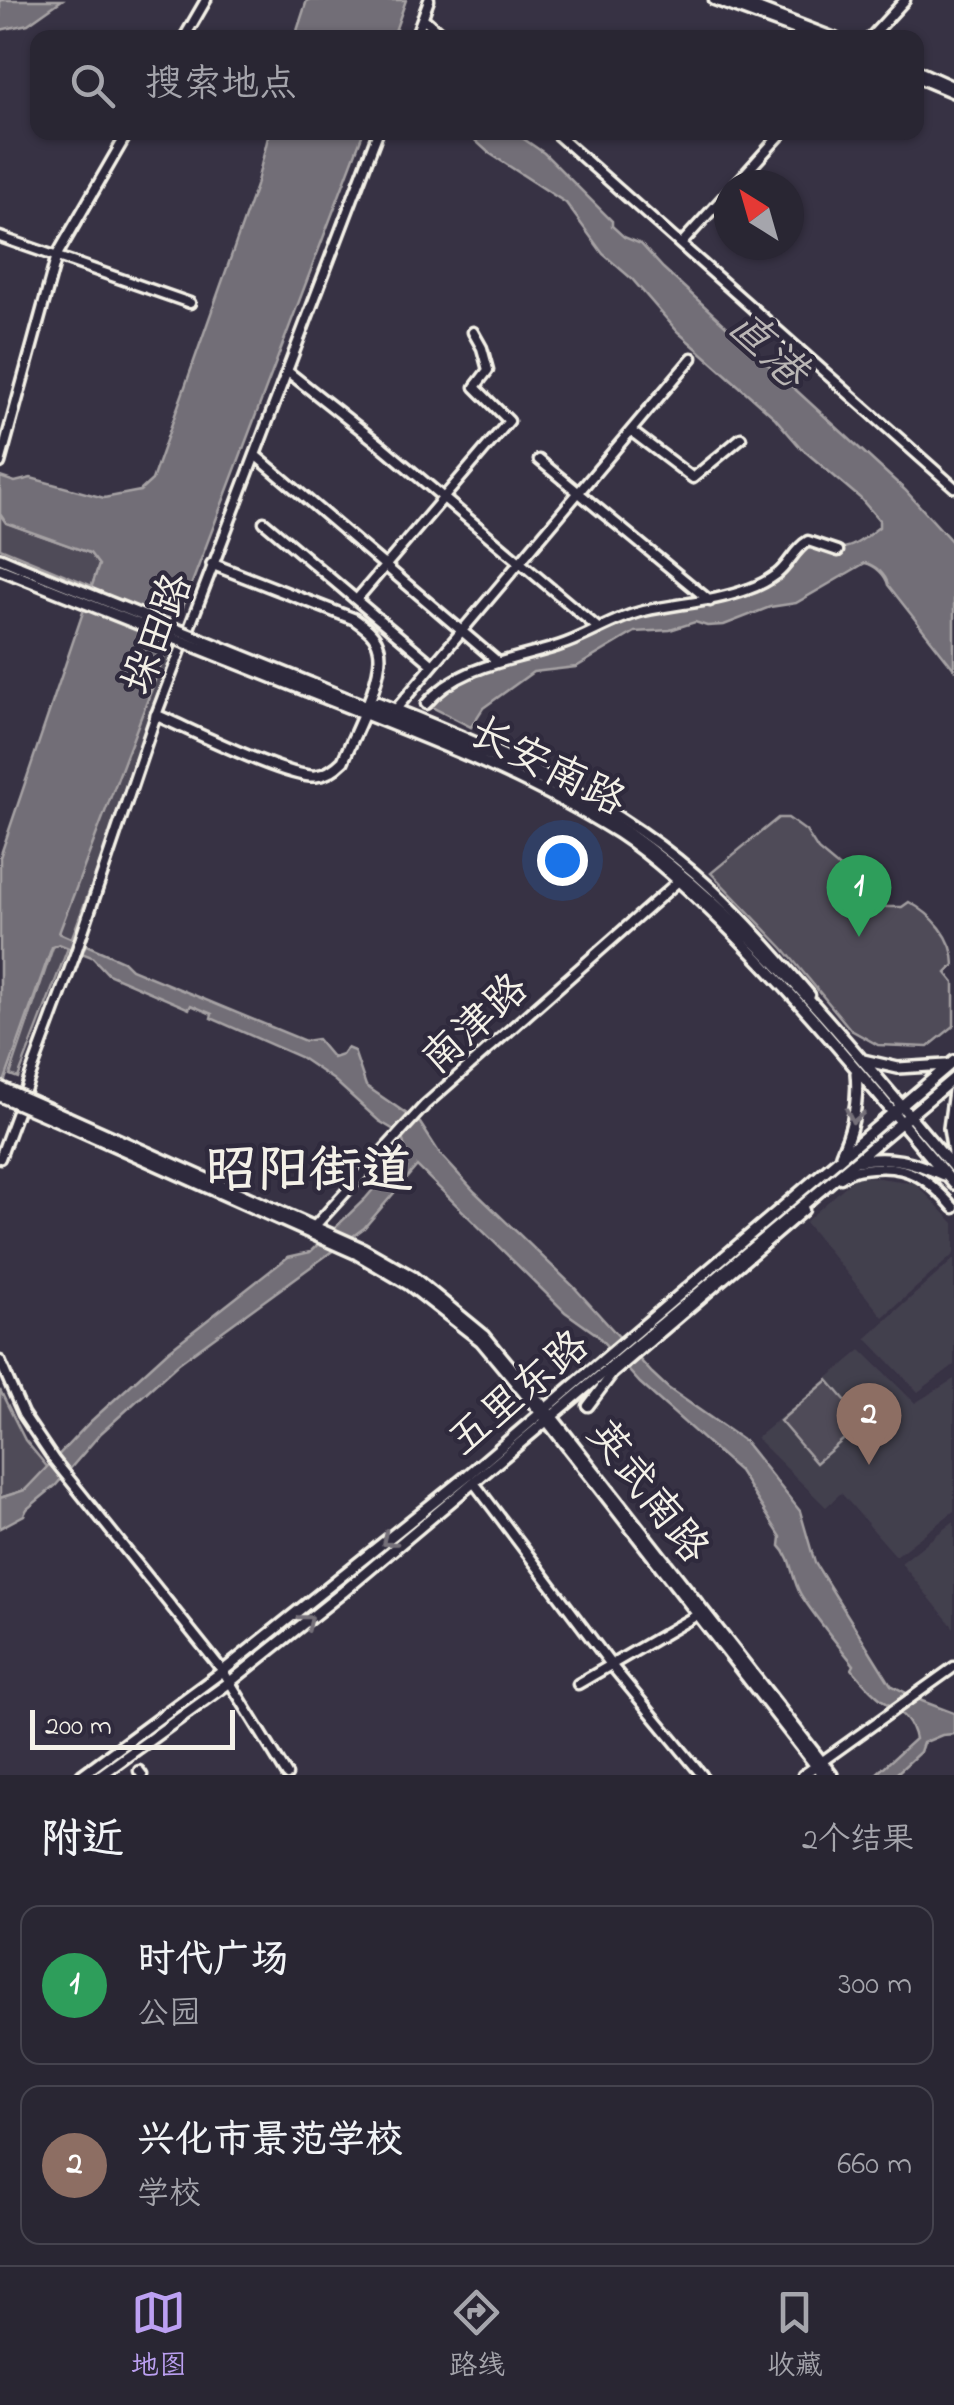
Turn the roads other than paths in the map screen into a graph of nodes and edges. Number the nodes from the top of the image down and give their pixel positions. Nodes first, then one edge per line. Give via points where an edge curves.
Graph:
1 (206, 0) edge
2 (429, 0) edge
3 (714, 0) edge
4 (737, 0) edge
5 (905, 0) edge
6 (423, 18) junction
7 (189, 30) edge
8 (418, 30) edge
9 (437, 30) edge
10 (796, 30) edge
11 (814, 30) edge
12 (877, 30) edge
13 (924, 77) edge
14 (954, 90) edge
15 (123, 140) edge
16 (375, 140) edge
17 (563, 140) edge
18 (776, 140) edge
19 (749, 170) edge
20 (714, 208) edge
21 (0, 237) edge
22 (681, 244) junction
23 (56, 255) junction
24 (190, 302) dead end
25 (473, 332) dead end
26 (692, 358) dead end
27 (287, 371) junction
28 (631, 431) junction
29 (741, 438) dead end
30 (255, 456) junction
31 (2, 460) edge
32 (539, 460) dead end
33 (954, 487) edge
34 (578, 493) junction
35 (443, 497) junction
36 (264, 522) dead end
37 (838, 551) dead end
38 (0, 558) edge
39 (519, 561) junction
40 (212, 564) junction
41 (386, 564) junction
42 (0, 569) edge
43 (17, 570) junction
44 (357, 598) junction
45 (710, 601) junction
46 (598, 628) junction
47 (462, 630) junction
48 (497, 662) junction
49 (433, 664) junction
50 (426, 704) dead end
51 (396, 709) junction
52 (364, 710) junction
53 (156, 715) junction
54 (684, 875) junction
55 (853, 1043) dead end
56 (858, 1058) junction
57 (952, 1063) edge
58 (856, 1070) junction
59 (954, 1078) edge
60 (0, 1087) edge
61 (954, 1091) edge
62 (0, 1096) edge
63 (901, 1114) junction
64 (65, 1120) junction
65 (0, 1158) edge
66 (954, 1158) edge
67 (838, 1159) junction
68 (854, 1162) junction
69 (952, 1177) edge
70 (954, 1208) edge
71 (312, 1229) junction
72 (636, 1344) junction
73 (0, 1360) edge
74 (603, 1371) junction
75 (588, 1406) dead end
76 (546, 1415) junction
77 (475, 1484) junction
78 (697, 1615) junction
79 (612, 1666) junction
80 (954, 1667) edge
81 (223, 1671) junction
82 (230, 1682) junction
83 (578, 1684) dead end
84 (821, 1768) edge
85 (82, 1775) edge
86 (101, 1775) edge
87 (286, 1775) edge
88 (702, 1775) edge
89 (803, 1775) edge
90 (832, 1775) edge

1 - 7 street
2 - 6 street
3 - 10 street
4 - 11 street
5 - 12 street
6 - 8 street
6 - 9 street
13 - 14 street
15 - 23 street
16 - 27 street, 垛田路
17 - 22 street
18 - 19 street
20 - 22 street
21 - 23 street
22 - 33 street
23 - 24 street
23 - 31 street
25 - 35 street via 488,370 475,387 508,421
26 - 28 street
27 - 30 street, 垛田路
27 - 35 street
28 - 29 street via 693,478
28 - 34 street
30 - 40 street, 垛田路
30 - 41 street
32 - 34 street
34 - 39 street
34 - 45 street
35 - 39 street
35 - 41 street
36 - 44 street
37 - 45 street via 808,541 778,574
38 - 43 main road, 长安南路
39 - 46 street
39 - 47 street
40 - 52 main road via 369,630 380,656
40 - 53 street, 垛田路
41 - 44 street
41 - 47 street
42 - 43 main road, 长安南路
43 - 52 main road, 长安南路, bridge
44 - 49 street
45 - 46 street via 645,611
46 - 48 street
47 - 48 street
47 - 49 street
48 - 50 street via 438,690
49 - 51 street
51 - 52 street via 378,702
51 - 54 street via 546,774 628,823
52 - 53 main road via 343,760 316,776 286,770
52 - 54 main road, 长安南路 via 539,787
53 - 65 street, 垛田路
54 - 55 street via 742,920
54 - 56 main road, 长安南路 via 779,966
54 - 58 main road, 长安南路
54 - 71 street, 南津路 via 424,1105
56 - 57 main road via 898,1068
56 - 63 main road, 长安南路
57 - 63 main road, 五里东路
58 - 63 main road, 长安南路
58 -> 67 main road via 855,1112
59 - 63 main road, 五里东路
60 - 64 main road, bridge
61 - 66 main road
62 - 64 main road, bridge
63 - 67 main road, 五里东路
63 - 68 main road, 五里东路
63 - 69 main road, 长安南路
64 - 71 main road, 英武南路
67 - 72 main road, 五里东路
68 - 69 main road via 904,1160
68 - 72 main road, 五里东路
70 - 72 street via 932,1182 907,1170 848,1172
71 - 76 main road, 英武南路 via 413,1278 485,1336
72 - 74 main road, 五里东路
73 - 81 street via 23,1414 54,1460
74 - 75 street
74 - 76 main road, 五里东路
76 - 77 main road, 五里东路
76 - 78 main road, 英武南路
76 -> 81 main road, 五里东路
76 - 84 main road, 英武南路
77 - 79 street
82 -> 77 main road, 五里东路
78 - 79 street
78 - 84 main road, 英武南路
79 - 83 street
79 - 88 street
80 - 84 street
81 - 82 street
81 - 85 main road, 五里东路
82 - 86 main road, 五里东路
82 - 87 street
84 - 89 street
84 - 90 main road, 英武南路

